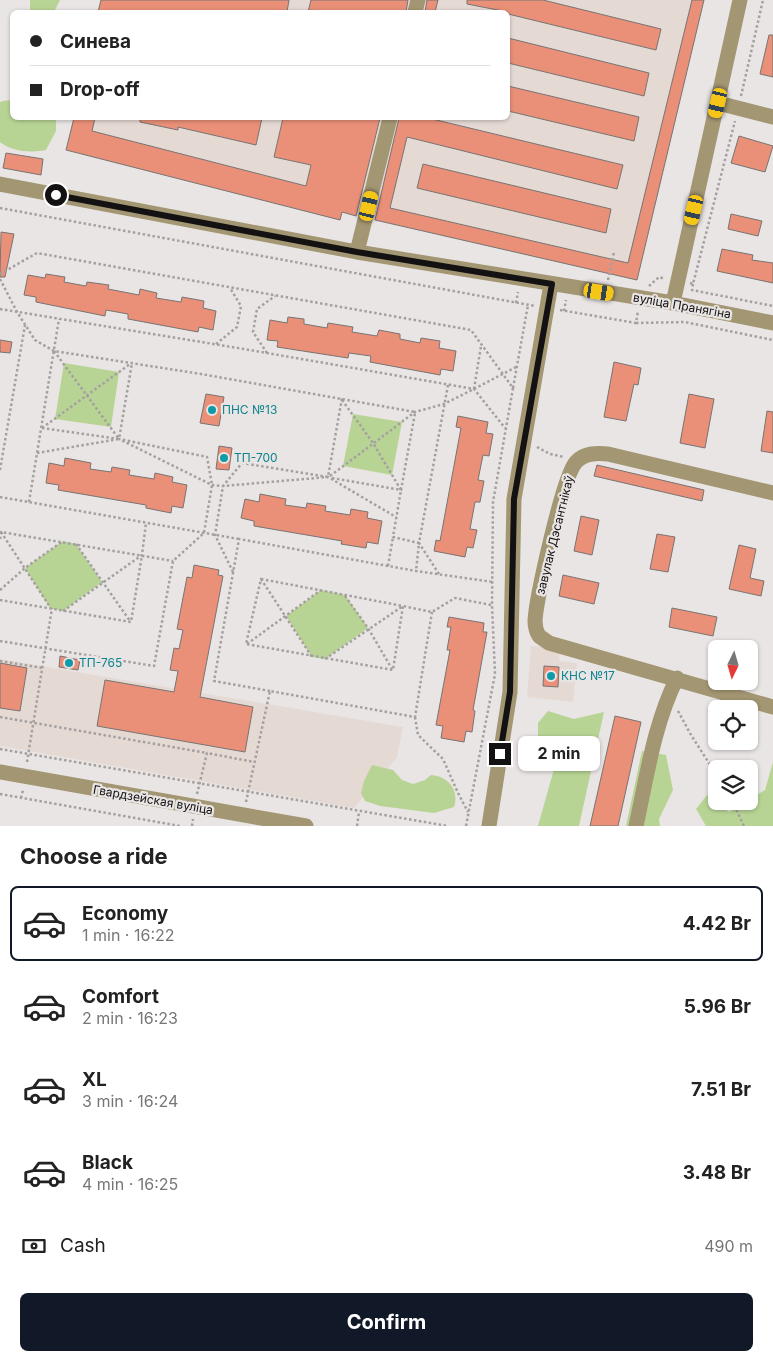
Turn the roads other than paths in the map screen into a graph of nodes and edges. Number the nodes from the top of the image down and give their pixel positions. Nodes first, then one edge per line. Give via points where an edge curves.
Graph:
1 (740, 0) edge
2 (718, 103) junction
3 (773, 117) edge
4 (390, 120) edge
5 (0, 184) edge
6 (357, 252) junction
7 (552, 284) junction
8 (673, 304) junction
9 (773, 323) edge
10 (773, 493) edge
11 (677, 678) junction
12 (773, 707) edge
13 (0, 772) edge
14 (219, 819) edge
15 (306, 826) edge
16 (489, 826) edge
17 (636, 826) edge

1 - 2 street
2 - 3 street
2 - 8 street
4 - 6 street
5 - 6 street, вуліца Пранягіна
6 - 7 street, вуліца Пранягіна
7 - 8 street, вуліца Пранягіна
7 - 16 street via 514,499 510,692
8 - 9 street, вуліца Пранягіна
10 - 11 street, завулак Дэсантнікаў via 608,454 588,454 571,470 546,560 536,617 537,632 549,643
11 - 12 street
11 - 17 street via 656,732
13 - 14 street, Гвардзейская вуліца via 195,807
14 - 15 street, Гвардзейская вуліца

